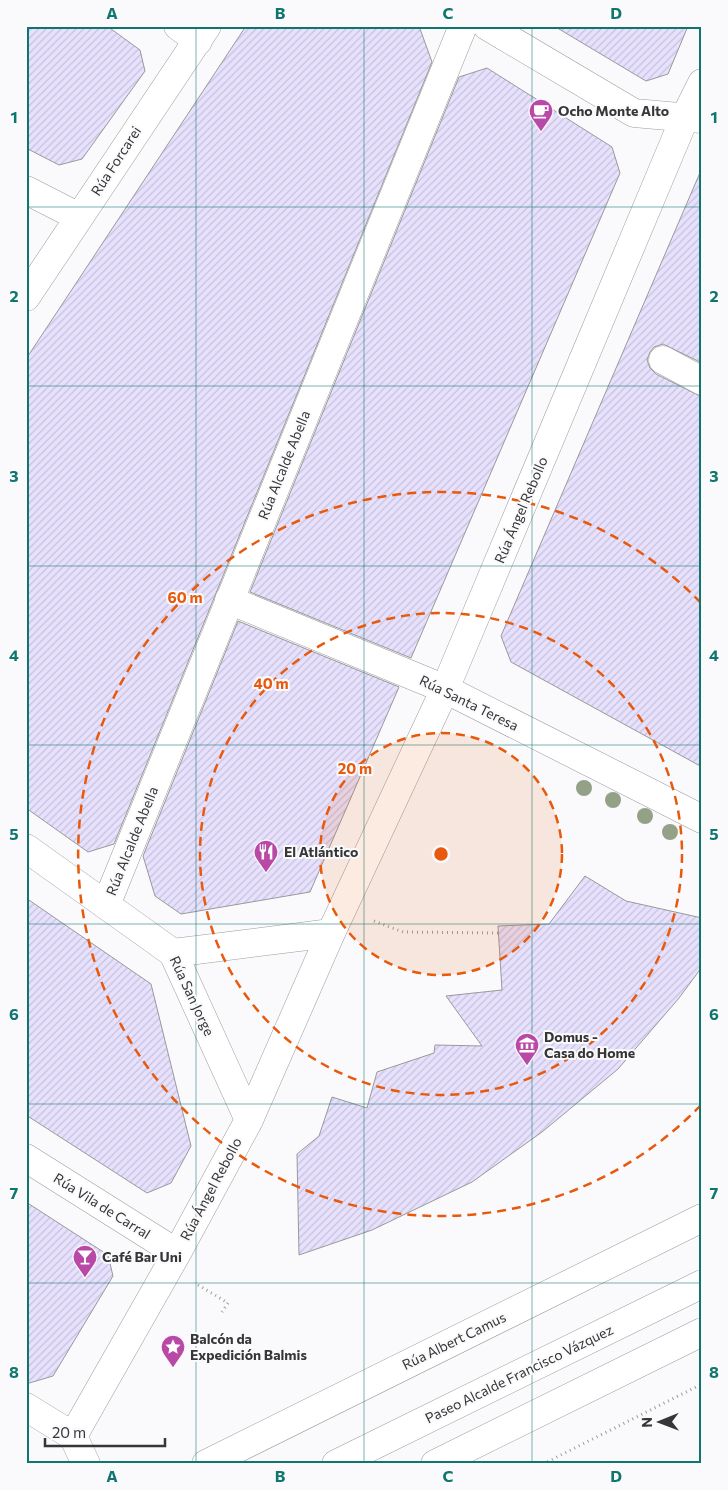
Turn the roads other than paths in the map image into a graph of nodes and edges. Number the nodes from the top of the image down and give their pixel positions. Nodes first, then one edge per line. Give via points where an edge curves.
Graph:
1 (463, 26) edge
2 (487, 26) edge
3 (194, 31) edge
4 (702, 83) edge
5 (693, 118) edge
6 (26, 190) edge
7 (79, 218) junction
8 (26, 297) edge
9 (663, 360) dead end
10 (702, 381) edge
11 (230, 600) junction
12 (445, 689) junction
13 (702, 819) edge
14 (26, 848) edge
15 (106, 905) junction
16 (331, 933) junction
17 (173, 953) junction
18 (249, 1120) junction
19 (26, 1158) edge
20 (702, 1218) edge
21 (177, 1253) junction
22 (702, 1284) edge
23 (702, 1332) edge
24 (26, 1407) edge
25 (73, 1436) junction
26 (86, 1464) edge
27 (206, 1464) edge
28 (336, 1464) edge
29 (435, 1464) edge

1 - 11 street, Rúa Alcalde Abella
2 - 5 street via 634,114
3 - 7 street, Rúa Forcarei
4 - 5 street, Rúa Ángel Rebollo
5 - 12 street, Rúa Ángel Rebollo
6 - 7 street
7 - 8 street, Rúa Forcarei
9 - 10 street
11 - 12 street, Rúa Santa Teresa
11 - 15 street, Rúa Alcalde Abella
12 - 13 street, Rúa Santa Teresa
12 - 16 street, Rúa Ángel Rebollo
14 - 15 street, Rúa San Jorge
15 - 17 street, Rúa San Jorge
16 - 17 street
16 - 18 street, Rúa Ángel Rebollo
17 - 18 street, Rúa San Jorge
18 - 21 street, Rúa Ángel Rebollo
19 - 21 street, Rúa Vila de Carral
20 - 27 street, Rúa Albert Camus
21 - 25 street, Rúa Ángel Rebollo
22 - 28 street, Paseo Alcalde Francisco Vázquez
23 - 29 street
24 - 25 street
25 - 26 street

